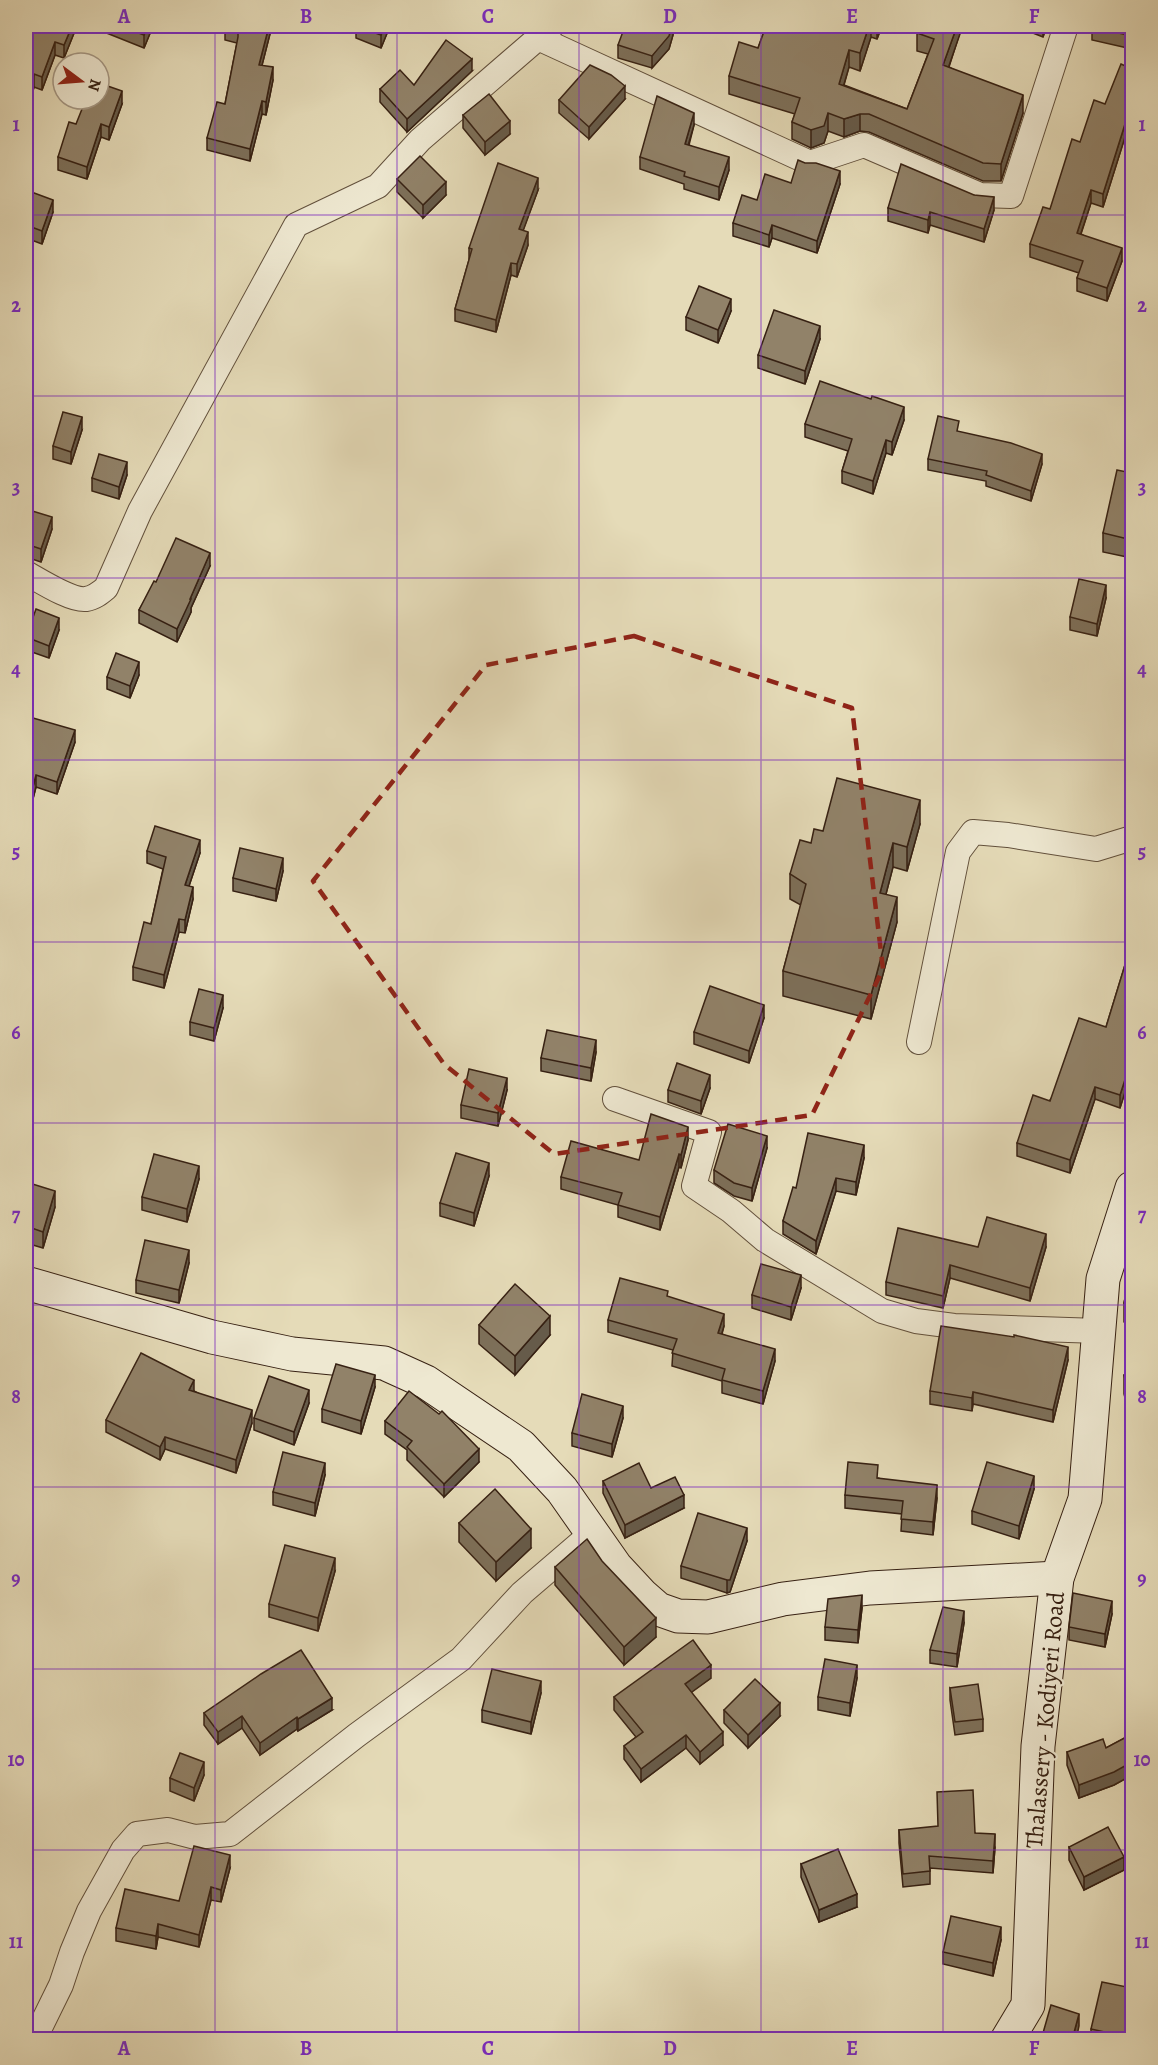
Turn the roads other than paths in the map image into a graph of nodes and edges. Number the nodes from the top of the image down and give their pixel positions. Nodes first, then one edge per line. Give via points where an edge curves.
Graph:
1 (1066, 26) edge
2 (545, 32) edge
3 (26, 573) edge
4 (1132, 838) edge
5 (919, 1042) dead end
6 (615, 1099) dead end
7 (1132, 1188) edge
8 (26, 1283) edge
9 (1099, 1331) junction
10 (592, 1533) junction
11 (1057, 1578) junction
12 (34, 2040) edge
13 (1006, 2040) edge

1 - 2 street via 1011,196 980,195 864,145 810,164
2 - 3 street via 420,140 378,186 296,225 140,511 106,588 85,600
4 - 5 street via 1096,849 973,832 958,852
6 - 9 street via 709,1132 694,1186 765,1240 882,1311 954,1326
7 - 9 main road, Thalassery - Kodiyeri Road via 1103,1279
8 - 10 main road via 212,1337 292,1354 384,1364 426,1382 521,1446 562,1490
9 - 11 main road, Thalassery - Kodiyeri Road via 1085,1499
10 - 11 main road via 642,1595 658,1609 678,1616 708,1617 783,1599 870,1588
10 - 12 street via 522,1593 461,1659 230,1834 195,1837 168,1830 137,1834 123,1850 89,1911 61,1985
11 - 13 main road, Thalassery - Kodiyeri Road via 1038,1746 1028,2005

